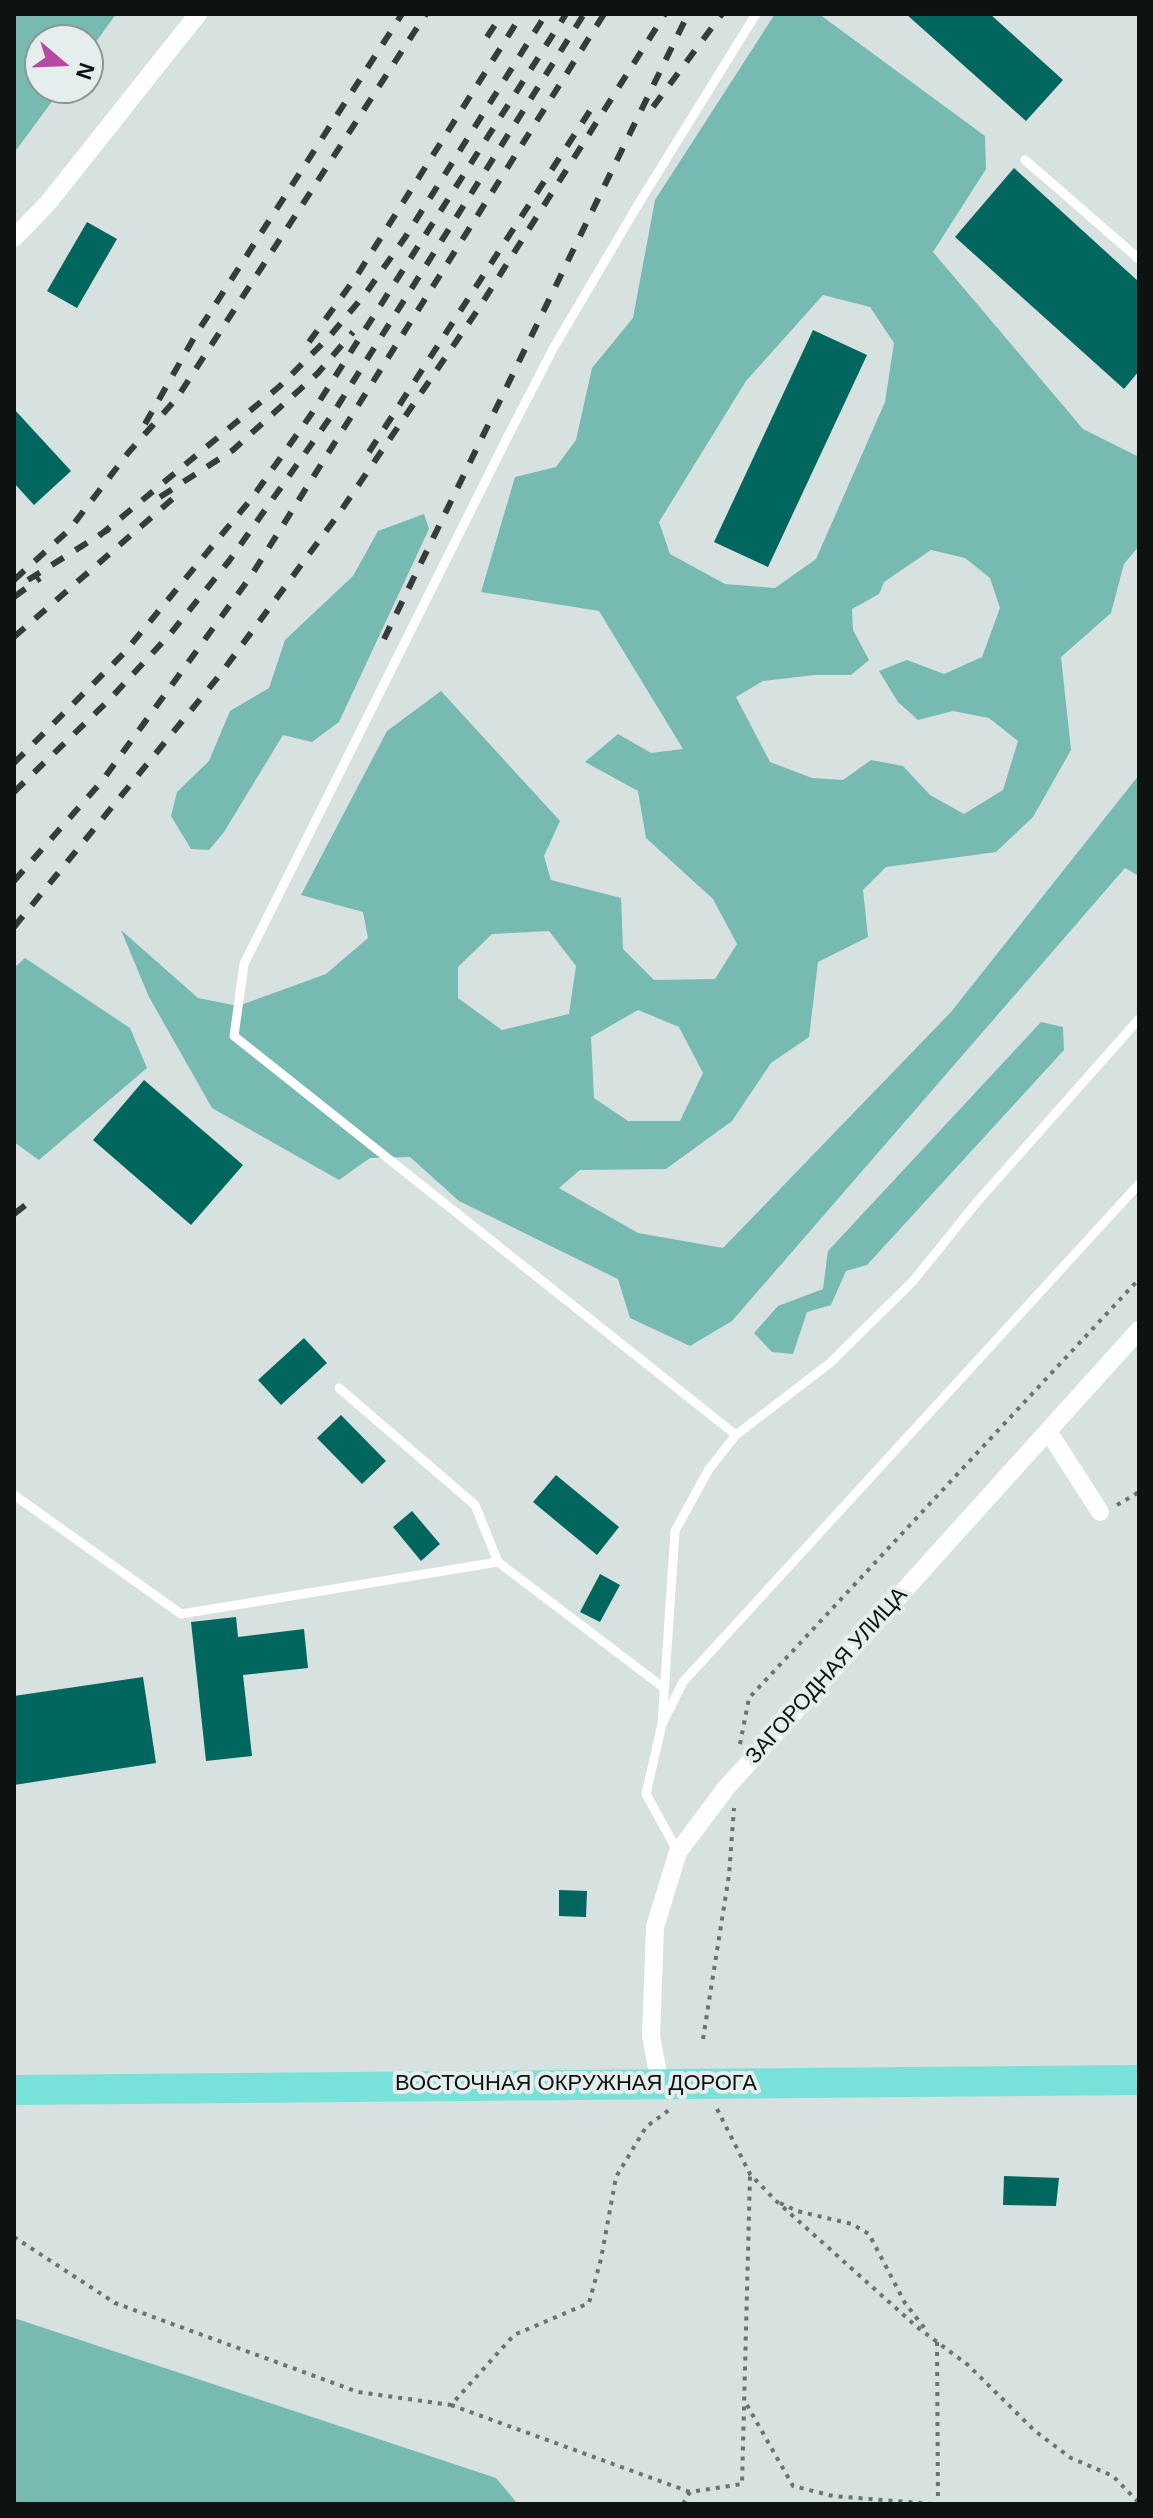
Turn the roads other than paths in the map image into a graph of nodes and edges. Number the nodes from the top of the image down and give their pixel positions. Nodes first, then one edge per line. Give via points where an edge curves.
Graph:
1 (198, 14) edge
2 (756, 14) edge
3 (1025, 160) dead end
4 (15, 241) edge
5 (1139, 259) edge
6 (1139, 1019) edge
7 (1139, 1184) edge
8 (1139, 1330) edge
9 (339, 1388) dead end
10 (1048, 1431) junction
11 (736, 1435) junction
12 (14, 1495) edge
13 (1100, 1512) road end
14 (498, 1562) junction
15 (664, 1688) junction
16 (662, 1724) junction
17 (678, 1852) junction
18 (1139, 2080) edge
19 (660, 2084) junction
20 (14, 2090) edge

1 - 4 street
2 - 11 lane via 592,282 508,436 244,964 234,1036
3 - 5 lane
6 - 11 lane via 913,1281 830,1363
7 - 16 lane via 683,1682
8 - 10 street, ЗАГОРОДНАЯ УЛИЦА
9 - 14 lane via 475,1505
10 - 13 street
10 - 17 street, ЗАГОРОДНАЯ УЛИЦА via 726,1788
11 - 15 lane via 709,1469 675,1531
12 - 14 lane via 181,1614
14 - 15 lane
15 - 16 lane
16 - 17 lane via 646,1794
17 - 19 street, ЗАГОРОДНАЯ УЛИЦА via 655,1927 651,2036
18 - 19 main road, ВОСТОЧНАЯ ОКРУЖНАЯ ДОРОГА
19 - 20 main road, ВОСТОЧНАЯ ОКРУЖНАЯ ДОРОГА

